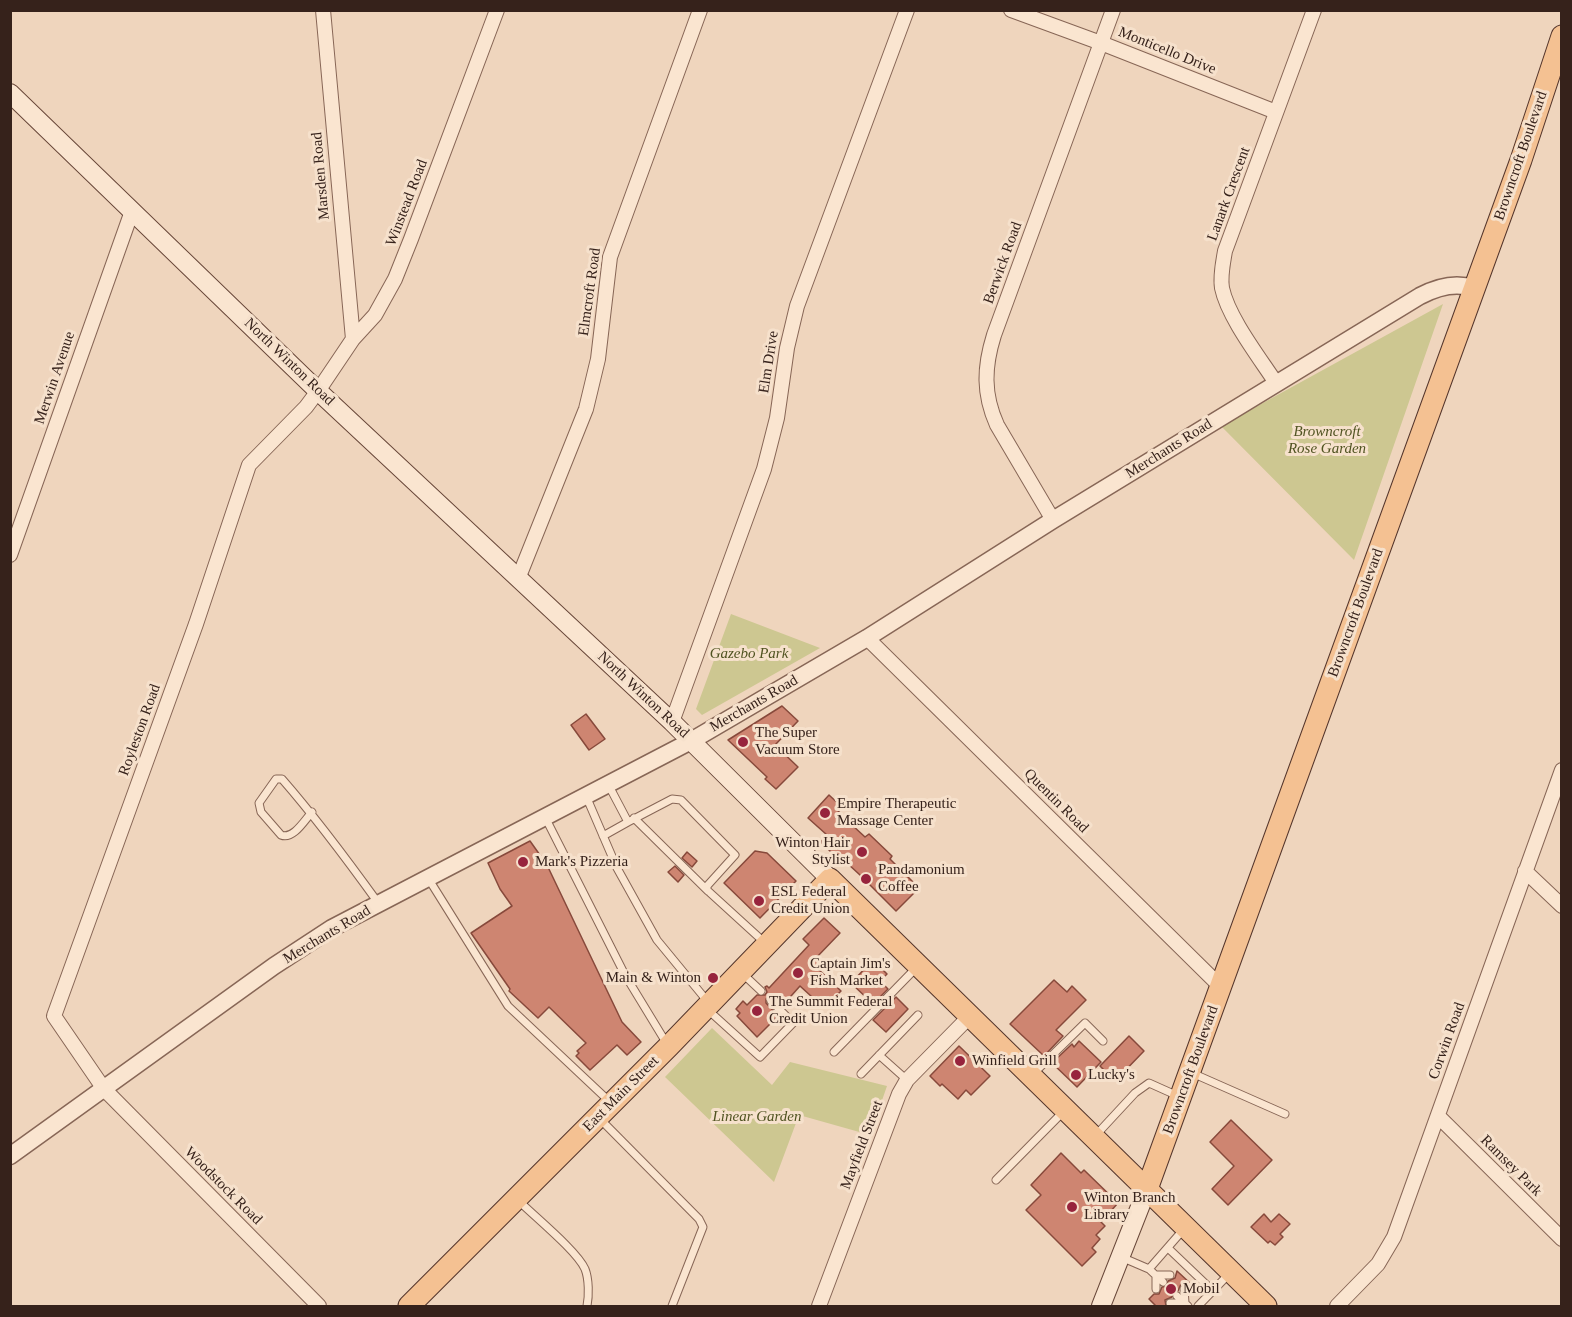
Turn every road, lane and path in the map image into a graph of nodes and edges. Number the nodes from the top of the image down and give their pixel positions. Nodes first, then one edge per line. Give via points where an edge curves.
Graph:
1 (322, 10) edge
2 (497, 10) edge
3 (700, 10) edge
4 (907, 10) edge
5 (1011, 10) edge
6 (1113, 10) edge
7 (1314, 10) edge
8 (1101, 43) junction
9 (1560, 45) edge
10 (10, 93) edge
11 (1276, 112) junction
12 (132, 212) junction
13 (1473, 288) junction
14 (353, 339) junction
15 (1276, 383) junction
16 (318, 391) junction
17 (1053, 520) junction
18 (10, 555) edge
19 (518, 579) junction
20 (867, 638) junction
21 (672, 722) junction
22 (691, 741) junction
23 (1562, 770) edge
24 (608, 783) junction
25 (585, 795) junction
26 (1557, 795) edge
27 (312, 812) junction
28 (545, 817) junction
29 (631, 820) junction
30 (603, 836) junction
31 (1526, 870) junction
32 (428, 878) junction
33 (830, 879) junction
34 (708, 891) junction
35 (380, 904) junction
36 (1562, 906) edge
37 (767, 945) junction
38 (919, 965) junction
39 (741, 971) junction
40 (1222, 988) junction
41 (761, 991) dead end
42 (771, 1001) dead end
43 (708, 1006) junction
44 (918, 1015) dead end
45 (970, 1016) junction
46 (1103, 1041) dead end
47 (669, 1046) junction
48 (834, 1052) dead end
49 (879, 1055) junction
50 (1190, 1072) junction
51 (861, 1074) dead end
52 (1032, 1076) junction
53 (907, 1080) junction
54 (104, 1089) junction
55 (1180, 1098) junction
56 (1066, 1109) junction
57 (605, 1110) junction
58 (1285, 1114) dead end
59 (1438, 1116) junction
60 (1094, 1136) junction
61 (10, 1156) edge
62 (996, 1180) dead end
63 (1147, 1189) junction
64 (516, 1198) junction
65 (1186, 1227) junction
66 (1562, 1239) edge
67 (1168, 1248) junction
68 (1121, 1257) junction
69 (1149, 1269) junction
70 (1231, 1272) junction
71 (1156, 1275) junction
72 (1170, 1275) dead end
73 (1163, 1282) dead end
74 (1156, 1289) dead end
75 (1184, 1289) dead end
76 (1213, 1291) junction
77 (1177, 1296) dead end
78 (1170, 1303) dead end
79 (1186, 1305) edge
80 (319, 1306) edge
81 (409, 1306) edge
82 (587, 1306) edge
83 (672, 1306) edge
84 (819, 1306) edge
85 (1101, 1306) edge
86 (1198, 1306) edge
87 (1266, 1306) edge
88 (1337, 1306) edge

1 - 14 street, Marsden Road
2 - 14 street, Winstead Road via 394,279 375,315
3 - 19 street, Elmcroft Road via 612,248 598,359 586,409
4 - 21 street, Elm Drive via 798,306 764,469
5 - 8 street, Monticello Drive
6 - 8 street, Berwick Road
7 - 11 street, Lanark Crescent
8 - 11 street, Monticello Drive
8 - 17 street, Berwick Road via 994,334 986,367 990,410
9 - 13 main road, Browncroft Boulevard
10 - 12 main road, North Winton Road
11 - 15 street, Lanark Crescent via 1225,251 1221,276 1233,315
12 - 16 main road, North Winton Road
12 - 18 street, Merwin Avenue
13 - 15 street, Merchants Road via 1453,285 1428,292
13 - 40 main road, Browncroft Boulevard
14 - 16 street, Winstead Road
15 - 17 street, Merchants Road
16 - 19 main road, North Winton Road
16 - 54 street, Royleston Road via 249,465 196,624 54,1016
17 - 20 street, Merchants Road
19 - 21 main road, North Winton Road
20 - 22 street, Merchants Road
20 - 40 street, Quentin Road
21 - 22 main road, North Winton Road
22 - 24 street, Merchants Road
22 - 33 main road, North Winton Road
23 - 26 street, Corwin Road
24 - 25 street, Merchants Road
24 - 29 lane
25 - 28 street, Merchants Road
25 - 30 lane
26 - 31 street, Corwin Road
27 - 27 lane via 282,778 259,803 261,812 285,837
27 - 35 lane
28 - 32 street, Merchants Road
28 - 47 lane via 625,975
29 - 30 lane
29 - 34 lane
29 - 34 lane via 672,799 681,800 735,855 707,886
30 - 43 lane via 657,940
31 - 36 street
31 - 59 street, Corwin Road
32 - 35 street, Merchants Road
32 - 57 lane via 508,1006
33 - 37 main road, East Main Street
33 - 38 main road, North Winton Road
34 - 37 lane
35 - 54 street, Merchants Road via 332,928 274,966
37 - 39 main road, East Main Street
38 - 45 main road, North Winton Road
38 - 48 lane
39 - 41 lane
39 - 43 main road, East Main Street
40 - 50 main road, Browncroft Boulevard
42 - 43 lane via 793,1023 760,1057
43 - 47 main road, East Main Street
44 - 49 lane
45 - 52 main road, North Winton Road
45 - 53 street, Mayfield Street
46 - 52 lane via 1085,1023
47 - 57 main road, East Main Street
49 - 51 lane
49 - 53 lane
50 - 55 main road, Browncroft Boulevard
50 - 58 lane
52 - 56 main road, North Winton Road
53 - 84 street, Mayfield Street
54 - 61 street, Merchants Road
54 - 80 street, Woodstock Road
55 - 60 lane via 1149,1083
55 - 63 main road, Browncroft Boulevard
56 - 60 main road, North Winton Road
56 - 62 lane
57 - 64 main road, East Main Street
57 - 83 lane via 703,1227
59 - 66 street, Ramsey Park
59 - 88 street, Corwin Road via 1387,1251
60 - 63 main road, North Winton Road
63 - 65 main road, North Winton Road
63 - 68 main road
64 - 81 main road, East Main Street
64 - 82 lane via 585,1269
65 - 67 lane
65 - 70 main road, North Winton Road
67 - 69 lane
67 - 76 lane
68 - 69 lane
68 - 85 main road
69 - 71 lane
70 - 76 lane
70 - 87 main road, North Winton Road
71 - 72 lane
71 - 73 lane
71 - 74 lane
75 - 79 lane
76 - 86 lane
77 - 79 lane
78 - 79 lane

